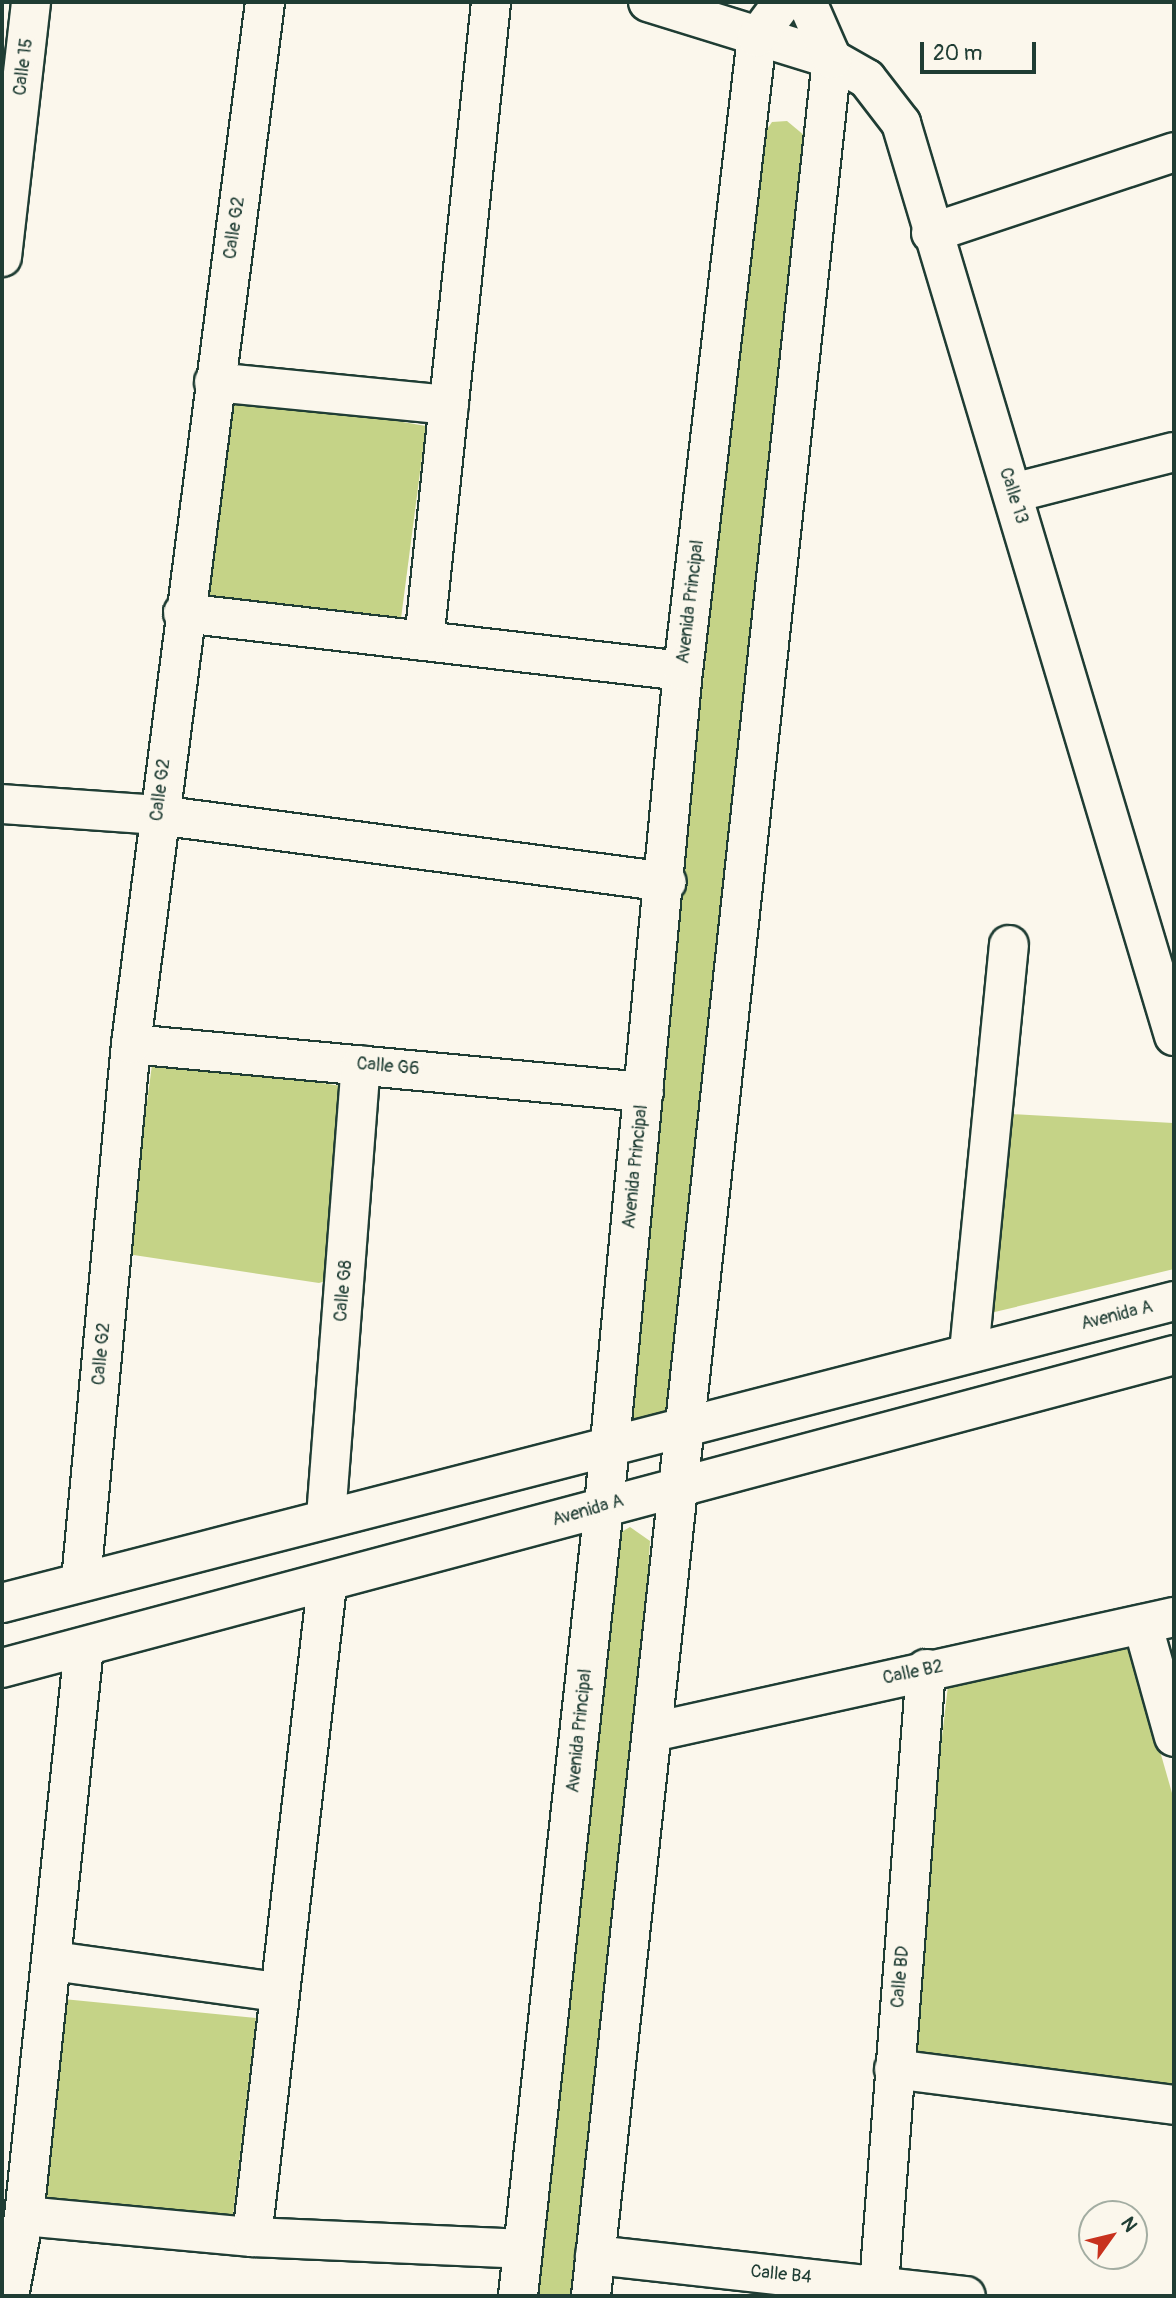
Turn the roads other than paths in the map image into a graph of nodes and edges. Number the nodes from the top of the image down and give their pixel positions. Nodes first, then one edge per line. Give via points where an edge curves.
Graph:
1 (31, 2) edge
2 (265, 2) edge
3 (491, 2) edge
4 (648, 2) edge
5 (783, 2) edge
6 (807, 2) edge
7 (711, 13) edge
8 (757, 37) junction
9 (832, 59) junction
10 (1174, 152) edge
11 (931, 233) junction
12 (2, 257) edge
13 (214, 382) junction
14 (449, 405) junction
15 (1174, 452) edge
16 (1013, 494) junction
17 (183, 613) junction
18 (424, 641) junction
19 (683, 671) junction
20 (2, 804) edge
21 (158, 815) junction
22 (667, 882) junction
23 (1009, 944) dead end
24 (1174, 1036) edge
25 (131, 1044) junction
26 (362, 1065) junction
27 (644, 1092) junction
28 (1174, 1301) edge
29 (969, 1352) junction
30 (1174, 1355) edge
31 (686, 1424) junction
32 (608, 1444) junction
33 (679, 1485) junction
34 (604, 1506) junction
35 (326, 1517) junction
36 (81, 1581) junction
37 (327, 1584) junction
38 (2, 1603) edge
39 (1158, 1621) edge
40 (84, 1647) junction
41 (2, 1668) edge
42 (926, 1669) junction
43 (653, 1732) junction
44 (1174, 1737) edge
45 (53, 1961) junction
46 (276, 1992) junction
47 (894, 2069) junction
48 (1174, 2105) edge
49 (24, 2216) junction
50 (252, 2237) junction
51 (523, 2249) junction
52 (595, 2255) junction
53 (879, 2285) junction
54 (9, 2296) edge
55 (518, 2296) edge
56 (591, 2296) edge
57 (967, 2296) edge

1 - 12 street, Calle 15
2 - 13 street, Calle G2
3 - 14 street
4 - 7 street, Calle 13
5 - 8 street
6 - 9 street
7 - 8 street, Calle 13
8 - 9 street, Calle 13
8 - 19 street, Avenida Principal
9 - 11 street, Calle 13 via 867,79 901,123
9 - 31 street
10 - 11 street
11 - 16 street, Calle 13
13 - 14 street
13 - 17 street, Calle G2
14 - 18 street
15 - 16 street
16 - 24 street, Calle 13
17 - 18 street
17 - 21 street, Calle G2
18 - 19 street
19 - 22 street, Avenida Principal
20 - 21 street
21 - 22 street
21 - 25 street, Calle G2
22 - 27 street, Avenida Principal
23 - 29 street
25 - 26 street, Calle G6
25 - 36 street, Calle G2
26 - 27 street, Calle G6
26 - 35 street, Calle G8
27 - 32 street, Avenida Principal
28 - 29 street, Avenida A
29 - 31 street, Avenida A
30 - 33 street, Avenida A
31 - 32 street, Avenida A
31 - 33 street
32 - 34 street, Avenida Principal
32 - 35 street, Avenida A
33 - 34 street, Avenida A
33 - 43 street
34 - 37 street, Avenida A
34 - 51 street, Avenida Principal
35 - 36 street, Avenida A
36 - 38 street, Avenida A
37 - 40 street, Avenida A
37 - 46 street
39 - 42 street, Calle B2
39 - 44 street
40 - 41 street, Avenida A
40 - 45 street
42 - 43 street, Calle B2
42 - 47 street, Calle BD
43 - 52 street
45 - 46 street
45 - 49 street
46 - 50 street
47 - 48 street
47 - 53 street, Calle BD
49 - 50 street
49 - 54 street
50 - 51 street
51 - 55 street, Avenida Principal
52 - 53 street, Calle B4
52 - 56 street
53 - 57 street, Calle B4

